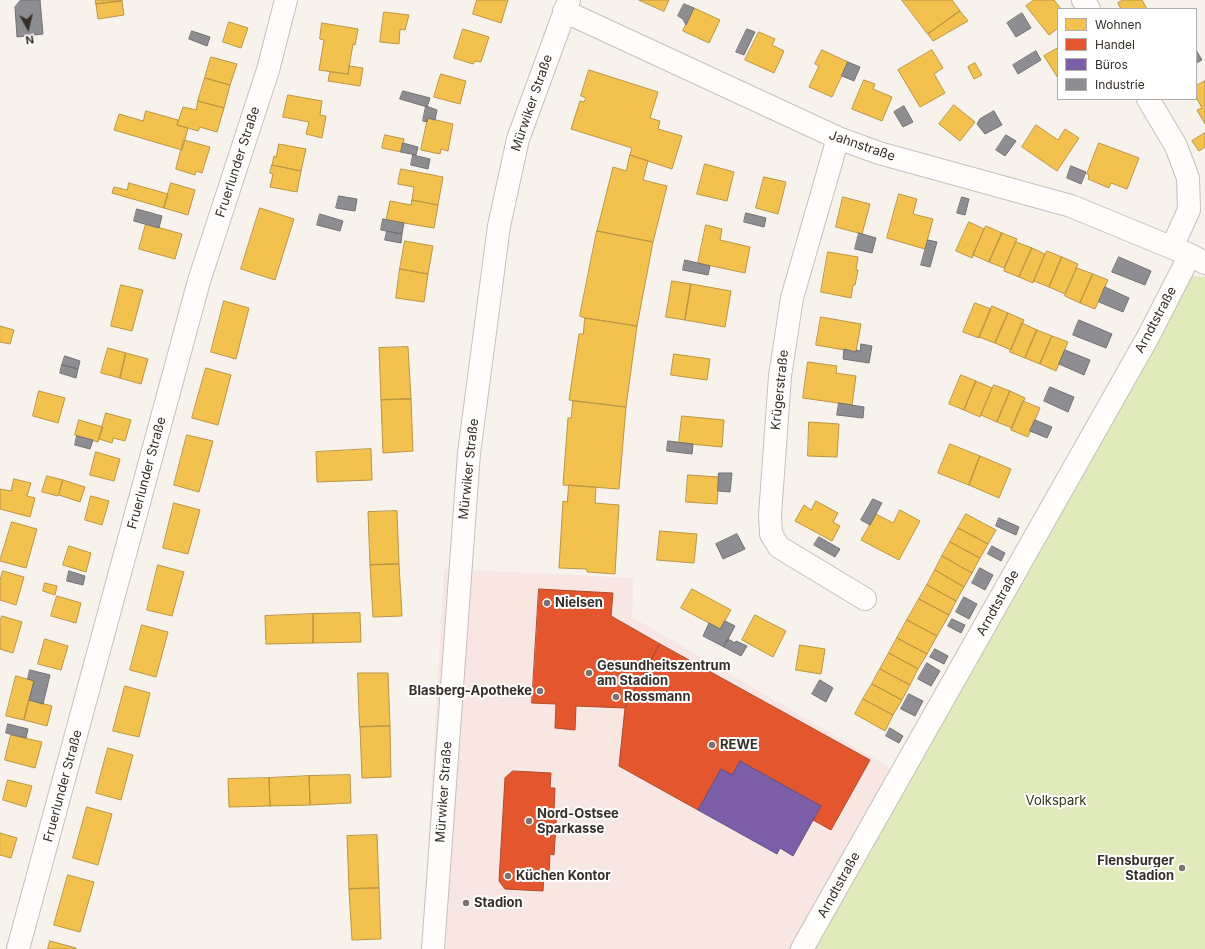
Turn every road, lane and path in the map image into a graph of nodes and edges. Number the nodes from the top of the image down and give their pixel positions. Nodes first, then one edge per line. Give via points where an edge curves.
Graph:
1 (286, 0) edge
2 (567, 6) edge
3 (1149, 100) edge
4 (838, 138) junction
5 (1189, 255) edge
6 (865, 599) dead end
7 (18, 949) edge
8 (433, 949) edge
9 (802, 949) edge

1 - 7 street, Fruerlunder Straße via 268,70 199,281
2 - 4 street, Jahnstraße
2 - 8 street, Mürwiker Straße via 518,139 498,233 469,454
3 - 5 street, Arndtstraße via 1176,146 1188,178
4 - 5 street, Jahnstraße via 879,153 1071,206
4 - 6 street, Krügerstraße via 792,298 780,376 770,515 771,534 779,547
5 - 9 street, Arndtstraße via 1148,337

